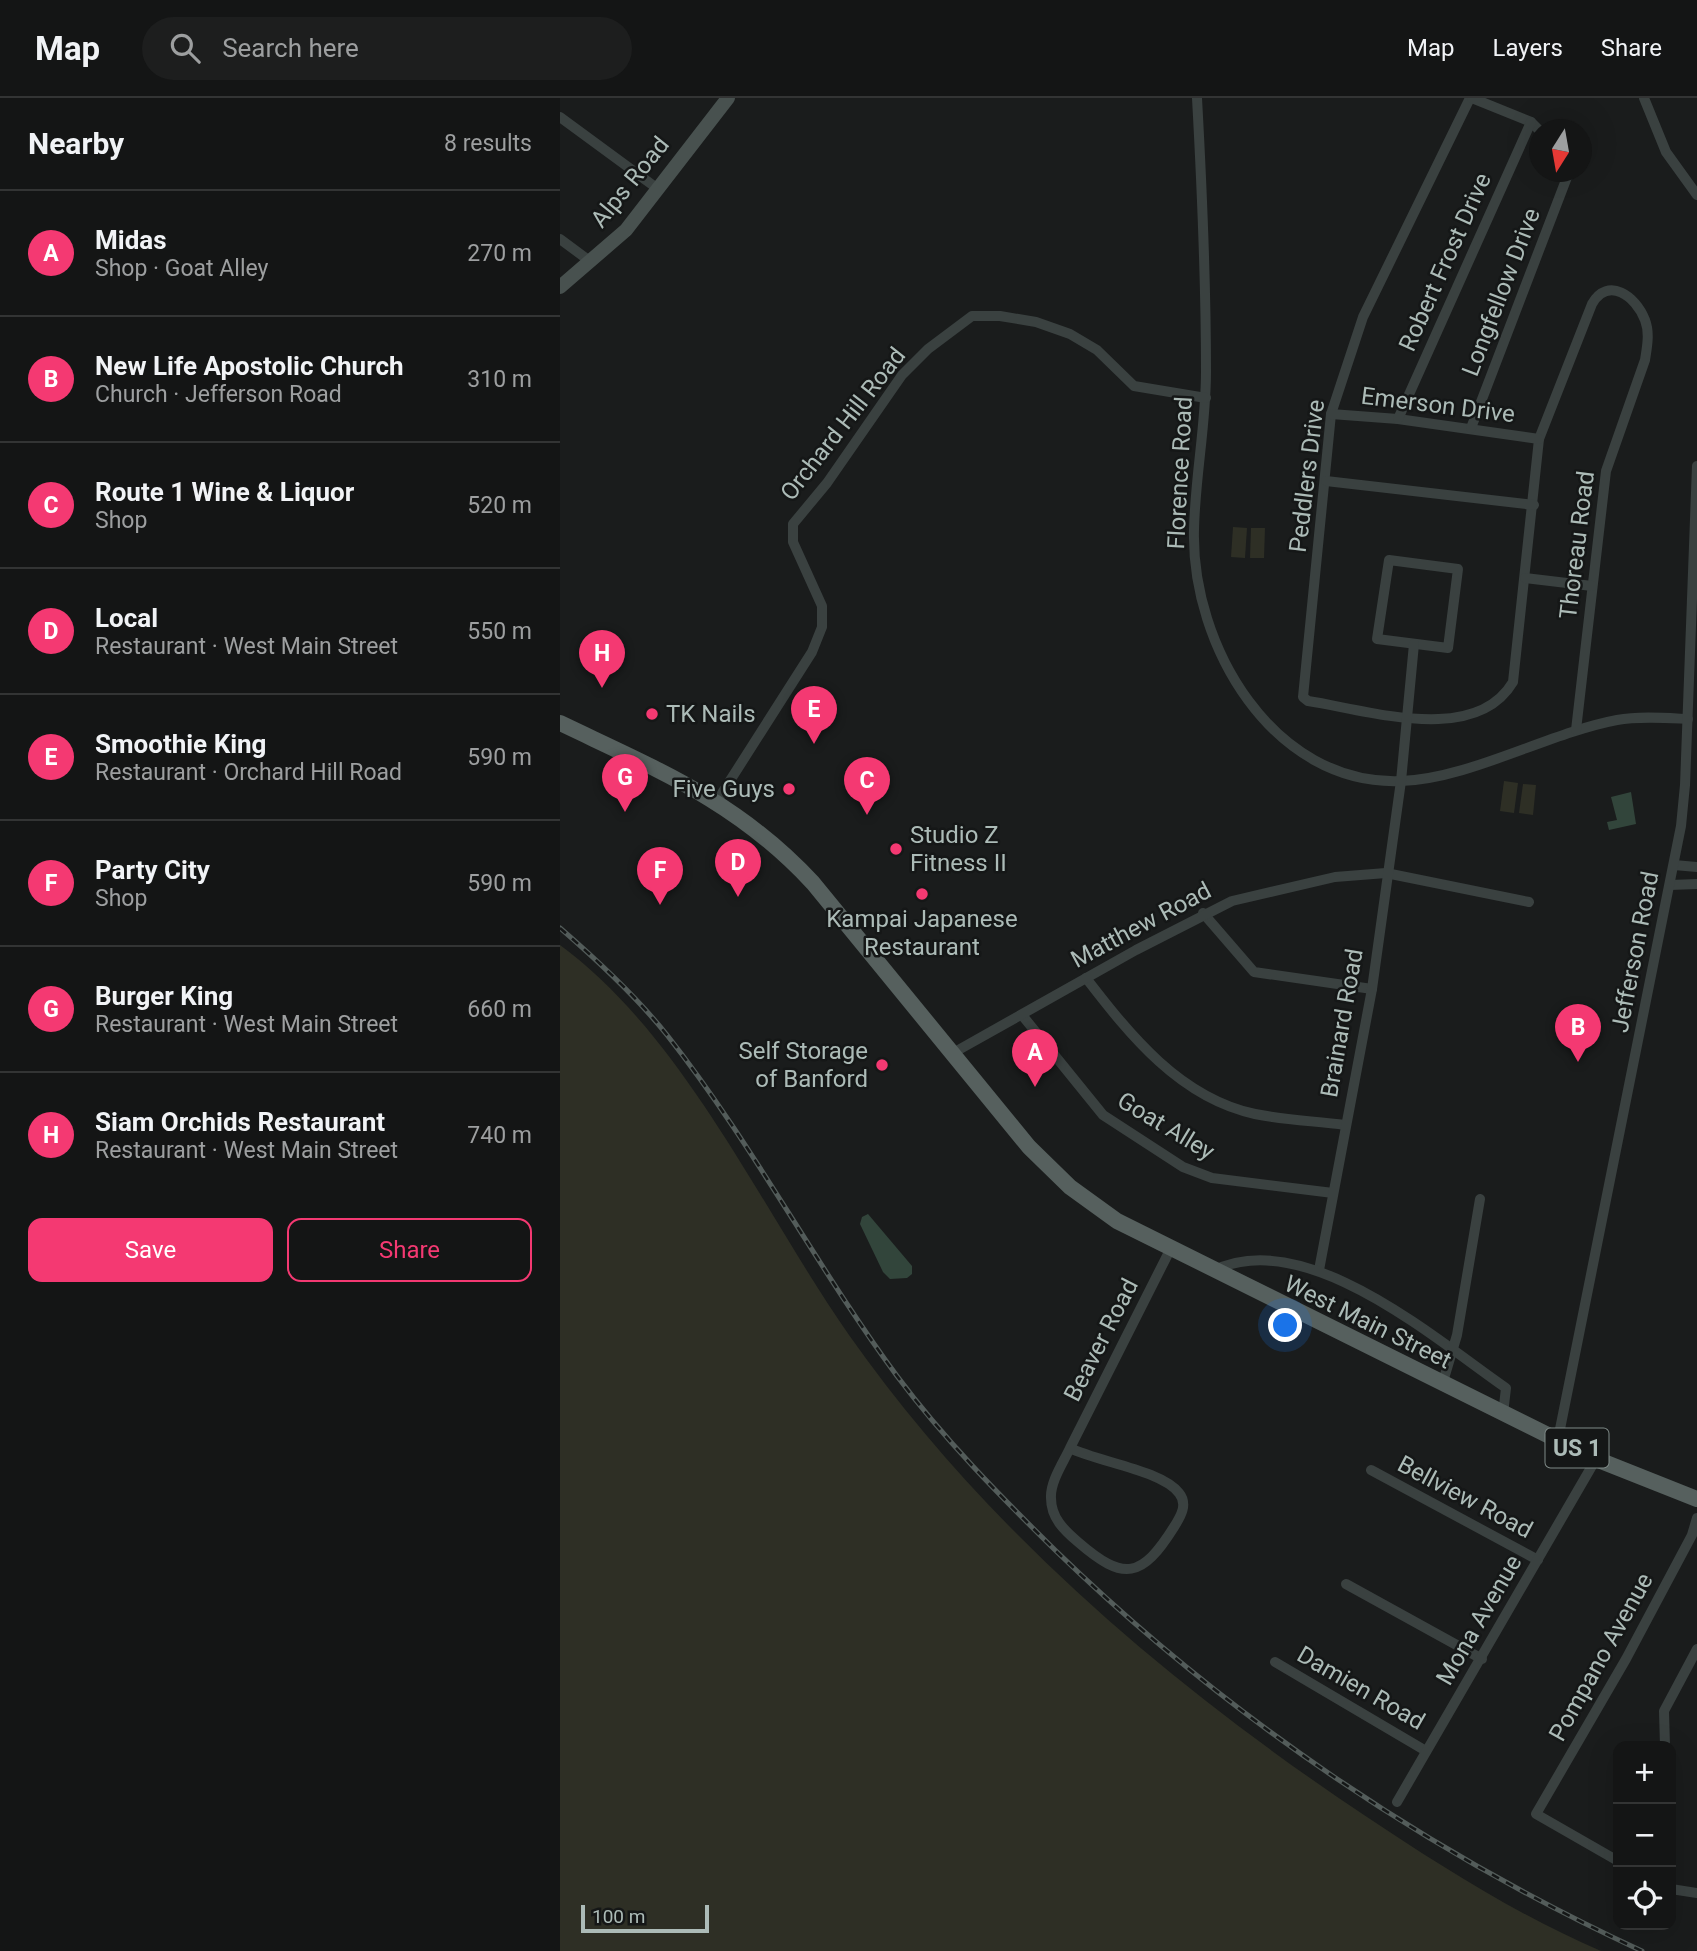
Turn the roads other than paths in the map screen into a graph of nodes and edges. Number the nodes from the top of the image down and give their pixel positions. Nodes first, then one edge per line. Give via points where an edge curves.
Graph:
1 (728, 98) edge
2 (1197, 98) edge
3 (1471, 98) edge
4 (1644, 98) edge
5 (560, 117) edge
6 (1529, 123) edge
7 (1529, 139) edge
8 (1565, 182) edge
9 (658, 189) junction
10 (1697, 195) edge
11 (560, 239) edge
12 (591, 262) junction
13 (560, 287) edge
14 (1592, 304) joint
15 (1206, 398) junction
16 (1331, 414) junction
17 (1398, 419) junction
18 (1471, 428) junction
19 (1539, 439) junction
20 (1697, 466) edge
21 (1326, 481) junction
22 (1534, 505) junction
23 (1525, 578) junction
24 (1592, 586) junction
25 (1414, 644) junction
26 (1406, 716) junction
27 (1688, 719) junction
28 (560, 723) edge
29 (1576, 730) junction
30 (1401, 781) junction
31 (718, 801) junction
32 (1674, 865) junction
33 (1697, 867) edge
34 (1386, 873) junction
35 (1697, 884) edge
36 (1670, 885) junction
37 (1530, 902) dead end
38 (1203, 913) junction
39 (1086, 978) junction
40 (1372, 989) junction
41 (1022, 1016) junction
42 (953, 1053) junction
43 (1345, 1125) junction
44 (1333, 1193) junction
45 (1480, 1199) dead end
46 (1170, 1250) junction
47 (1319, 1270) junction
48 (1213, 1271) junction
49 (1453, 1352) junction
50 (1442, 1385) junction
51 (1503, 1414) junction
52 (1558, 1438) junction
53 (1070, 1448) junction
54 (1596, 1459) junction
55 (1371, 1470) dead end
56 (1697, 1499) edge
57 (1697, 1518) edge
58 (1538, 1560) junction
59 (1346, 1584) dead end
60 (1697, 1649) edge
61 (1482, 1659) junction
62 (1275, 1662) dead end
63 (1665, 1741) edge
64 (1426, 1751) junction
65 (1397, 1802) dead end
66 (1613, 1856) edge
67 (1676, 1890) edge
68 (1696, 1894) edge

1 - 9 street, Alps Road
2 - 15 street, Florence Road via 1206,263
3 - 6 street, Peddlers Drive
3 - 16 street, Peddlers Drive via 1363,317
4 - 10 street via 1666,152
5 - 9 street
7 - 17 street, Robert Frost Drive
8 - 18 street, Longfellow Drive
9 - 12 street, Alps Road via 626,230
11 - 12 street
12 - 13 street, Alps Road
14 - 19 street, Peddlers Drive
14 - 24 street, Thoreau Road via 1598,294 1609,289 1623,293 1645,321 1648,341 1606,471
15 - 30 street, Florence Road via 1194,531 1200,589 1223,658 1254,707 1294,748 1340,771
15 - 31 street, Orchard Hill Road via 1134,386 1097,350 1036,322 972,317 928,349 902,375 793,524 793,542 822,606 822,627 812,652
16 - 17 street, Emerson Drive
16 - 21 street, Peddlers Drive
17 - 18 street, Emerson Drive
18 - 19 street, Emerson Drive
19 - 22 street, Peddlers Drive
20 - 27 street, Jefferson Road
21 - 22 street
21 - 26 street, Peddlers Drive via 1303,697
22 - 23 street, Peddlers Drive
23 - 24 street
23 - 26 street, Peddlers Drive via 1513,682 1504,697 1466,717
24 - 29 street, Thoreau Road
25 - 25 street via 1377,639 1389,560 1458,569 1448,648
25 - 26 street
26 - 30 street
27 - 29 street, Florence Road via 1619,719
27 - 32 street, Jefferson Road
28 - 31 main road, West Main Street / US 1
29 - 30 street, Florence Road via 1485,761
30 - 34 street, Brainard Road
31 - 42 main road, West Main Street / US 1 via 797,866
32 - 33 street
32 - 36 street, Jefferson Road
34 - 37 street, Matthew Road
34 - 38 street, Matthew Road via 1306,883
34 - 40 street, Brainard Road
35 - 36 street
36 - 52 street, Jefferson Road
38 - 39 street, Matthew Road
38 - 40 street via 1254,972
39 - 41 street, Matthew Road
39 - 43 street via 1145,1051 1225,1105 1254,1114
40 - 43 street, Brainard Road
41 - 42 street, Matthew Road
41 - 44 street, Goat Alley via 1103,1115 1183,1167 1212,1178
42 - 46 main road, West Main Street / US 1 via 1029,1147 1070,1187 1117,1222
43 - 44 street, Brainard Road
44 - 47 street, Brainard Road
45 - 49 street
46 - 48 main road, West Main Street / US 1
46 - 53 street, Beaver Road
47 - 48 street, West Main Street via 1273,1261 1230,1262
47 - 49 street, West Main Street via 1373,1297
48 - 50 main road, West Main Street / US 1
49 - 50 street
49 - 51 street, West Main Street via 1506,1388
50 - 51 main road, West Main Street / US 1
51 - 52 main road, West Main Street / US 1
52 - 54 main road, West Main Street / US 1
53 - 53 street, Beaver Road via 1144,1473 1178,1490 1184,1500 1183,1512 1152,1558 1118,1570 1096,1557 1055,1518 1050,1496
54 - 56 main road, West Main Street / US 1
54 - 58 street, Mona Avenue
55 - 58 street, Bellview Road
57 - 66 street, Pompano Avenue via 1626,1659 1536,1814
58 - 61 street, Mona Avenue
59 - 61 street
60 - 63 street via 1664,1711
61 - 64 street, Mona Avenue
62 - 64 street, Damien Road
64 - 65 street, Mona Avenue
67 - 68 street

